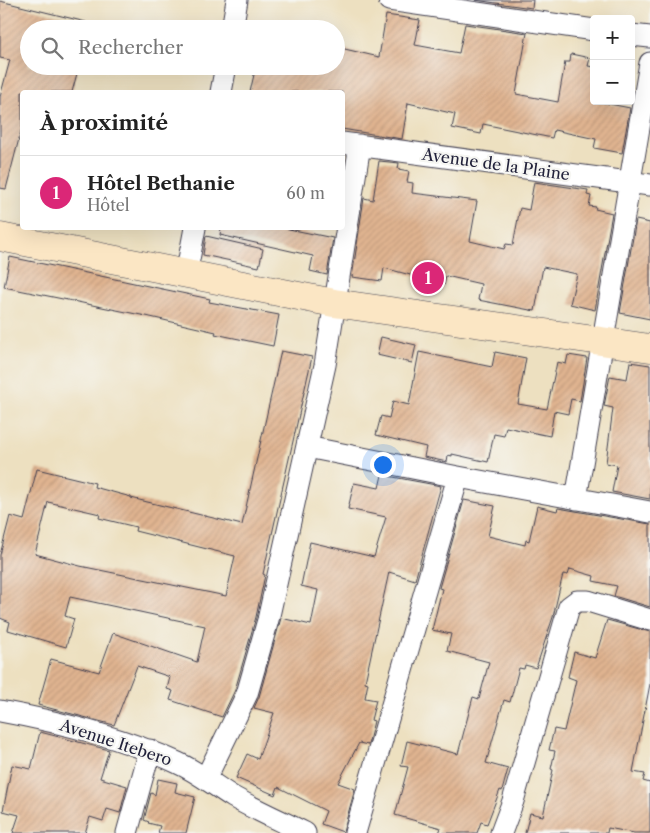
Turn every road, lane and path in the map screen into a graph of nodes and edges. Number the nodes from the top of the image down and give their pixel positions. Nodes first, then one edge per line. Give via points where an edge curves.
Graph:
1 (237, 0) edge
2 (389, 0) edge
3 (234, 20) edge
4 (590, 29) edge
5 (635, 35) edge
6 (650, 37) edge
7 (650, 63) edge
8 (224, 75) edge
9 (221, 90) edge
10 (351, 144) edge
11 (640, 184) edge
12 (345, 200) edge
13 (195, 230) edge
14 (342, 230) edge
15 (0, 237) edge
16 (186, 274) junction
17 (334, 303) junction
18 (603, 341) junction
19 (650, 348) edge
20 (307, 446) junction
21 (458, 477) junction
22 (576, 499) junction
23 (650, 512) edge
24 (650, 620) edge
25 (0, 711) edge
26 (150, 750) junction
27 (206, 778) junction
28 (127, 833) edge
29 (304, 833) edge
30 (355, 833) edge
31 (501, 833) edge

1 - 3 street
2 - 4 street
5 - 6 street
7 - 11 street
8 - 9 street
10 - 11 street, Avenue de la Plaine
10 - 12 street
11 - 18 street
13 - 16 street
14 - 17 street
15 - 16 street
16 - 17 street
17 - 18 street
17 - 20 street via 325,365
18 - 19 street
18 - 22 street
20 - 21 street
20 - 27 street via 256,667 247,694
21 - 22 street
21 - 30 street
22 - 23 street
24 - 31 street via 588,601 577,601 569,607
25 - 26 street, Avenue Itebero via 54,722
26 - 27 street, Avenue Itebero
26 - 28 street
27 - 29 street, Avenue Itebero via 233,797

